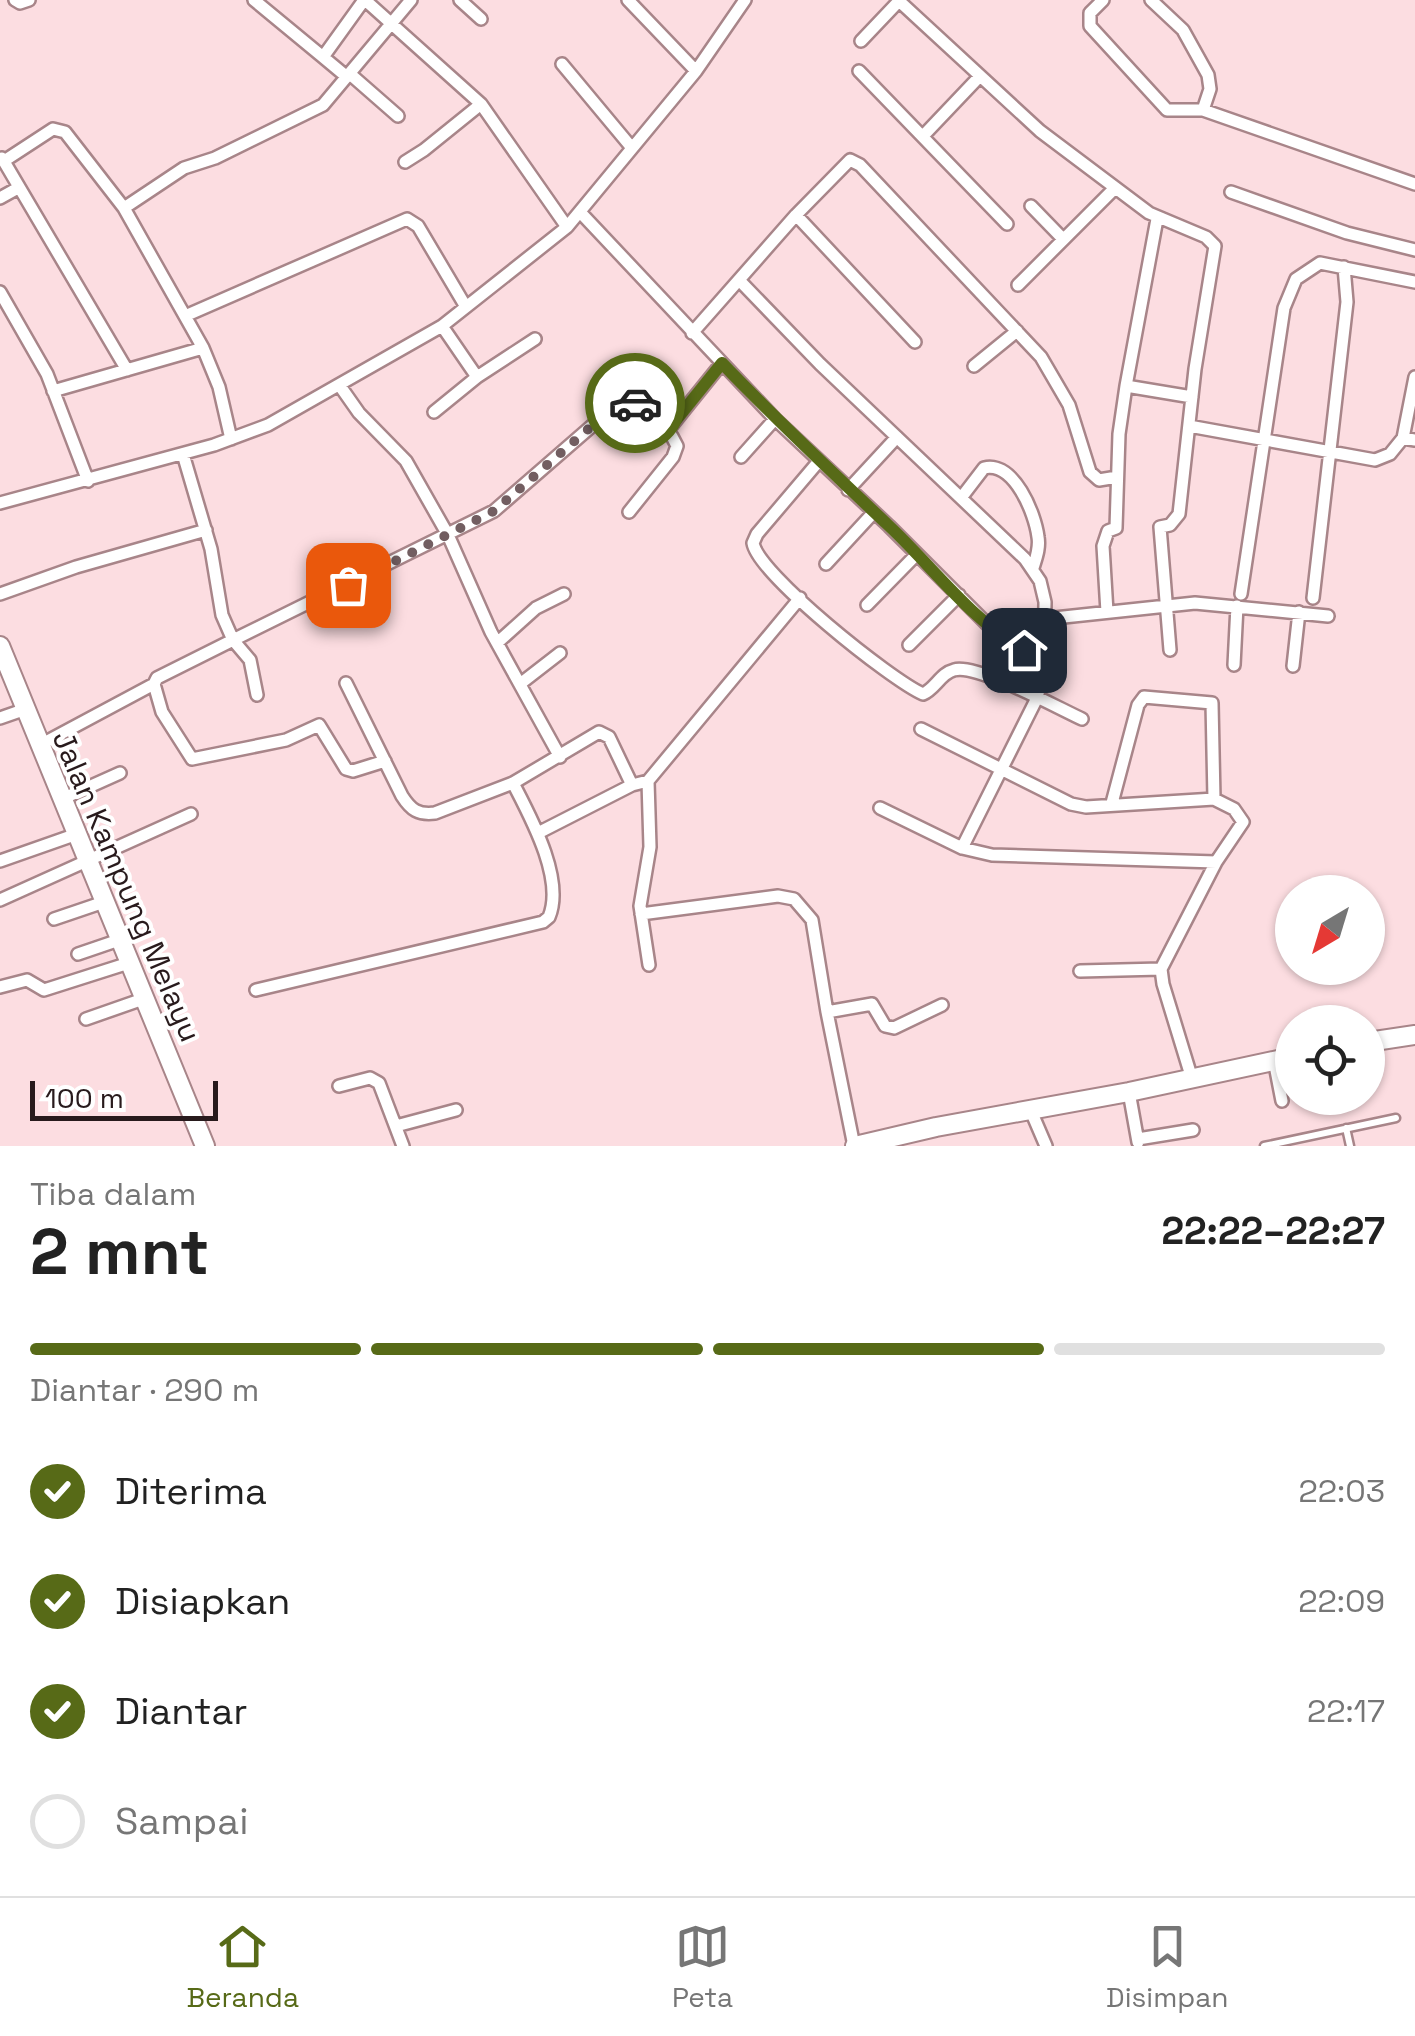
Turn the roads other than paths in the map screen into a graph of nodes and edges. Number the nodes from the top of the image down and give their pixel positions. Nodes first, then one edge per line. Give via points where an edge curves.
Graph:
1 (15, 0) edge
2 (29, 0) edge
3 (254, 0) edge
4 (364, 0) edge
5 (411, 0) edge
6 (460, 0) edge
7 (628, 0) edge
8 (745, 0) edge
9 (1103, 0) edge
10 (1152, 0) edge
11 (898, 1) edge
12 (481, 19) dead end
13 (391, 23) junction
14 (861, 40) dead end
15 (323, 57) junction
16 (562, 64) dead end
17 (696, 71) junction
18 (859, 71) dead end
19 (348, 76) junction
20 (980, 76) junction
21 (481, 104) junction
22 (1203, 110) junction
23 (398, 116) dead end
24 (923, 136) junction
25 (632, 148) junction
26 (2, 158) edge
27 (405, 162) dead end
28 (1415, 184) edge
29 (18, 188) junction
30 (1115, 188) junction
31 (1231, 192) dead end
32 (0, 198) edge
33 (1031, 206) dead end
34 (124, 208) junction
35 (580, 212) junction
36 (796, 215) junction
37 (1158, 218) junction
38 (1007, 224) dead end
39 (568, 226) junction
40 (1064, 240) junction
41 (1415, 250) edge
42 (1344, 267) junction
43 (739, 280) junction
44 (1415, 282) edge
45 (1018, 285) dead end
46 (0, 292) edge
47 (466, 307) junction
48 (185, 316) junction
49 (442, 326) junction
50 (1017, 331) junction
51 (692, 333) junction
52 (535, 339) dead end
53 (914, 342) dead end
54 (203, 348) junction
55 (722, 363) junction
56 (974, 366) dead end
57 (127, 370) junction
58 (478, 377) junction
59 (1415, 377) edge
60 (340, 386) junction
61 (1126, 386) junction
62 (53, 391) junction
63 (1192, 398) junction
64 (434, 412) dead end
65 (775, 419) junction
66 (1189, 426) junction
67 (668, 430) junction
68 (897, 436) junction
69 (230, 439) junction
70 (1409, 439) edge
71 (1265, 441) junction
72 (1329, 450) junction
73 (182, 454) junction
74 (742, 458) dead end
75 (819, 461) junction
76 (1118, 477) junction
77 (88, 481) junction
78 (848, 490) junction
79 (961, 498) junction
80 (0, 503) edge
81 (629, 512) dead end
82 (874, 512) junction
83 (206, 530) junction
84 (448, 535) junction
85 (917, 554) junction
86 (826, 564) dead end
87 (1033, 568) junction
88 (0, 594) edge
89 (564, 594) dead end
90 (958, 595) junction
91 (800, 598) junction
92 (1313, 598) dead end
93 (1239, 600) junction
94 (867, 605) dead end
95 (1166, 606) junction
96 (1107, 612) junction
97 (1299, 612) junction
98 (1328, 616) dead end
99 (1045, 619) junction
100 (233, 640) junction
101 (497, 643) junction
102 (909, 645) dead end
103 (0, 646) edge
104 (1170, 650) dead end
105 (560, 653) dead end
106 (1044, 656) junction
107 (1234, 665) dead end
108 (1293, 666) dead end
109 (346, 683) dead end
110 (7, 684) edge
111 (154, 684) junction
112 (520, 684) junction
113 (257, 695) dead end
114 (1036, 698) junction
115 (23, 710) junction
116 (0, 718) edge
117 (1082, 719) dead end
118 (922, 729) dead end
119 (40, 745) junction
120 (560, 757) junction
121 (384, 761) junction
122 (1000, 767) junction
123 (120, 773) dead end
124 (648, 781) junction
125 (513, 783) junction
126 (632, 785) junction
127 (62, 798) junction
128 (1214, 799) junction
129 (1112, 803) junction
130 (880, 808) dead end
131 (191, 814) dead end
132 (538, 833) junction
133 (77, 834) junction
134 (962, 848) junction
135 (0, 861) edge
136 (89, 862) junction
137 (1216, 862) junction
138 (0, 900) edge
139 (107, 901) junction
140 (641, 914) junction
141 (54, 919) dead end
142 (122, 939) junction
143 (78, 954) dead end
144 (132, 962) junction
145 (649, 966) dead end
146 (1161, 969) junction
147 (1080, 970) dead end
148 (0, 986) edge
149 (256, 990) dead end
150 (146, 998) junction
151 (942, 1005) dead end
152 (827, 1012) junction
153 (86, 1019) dead end
154 (1415, 1035) edge
155 (1385, 1039) edge
156 (1275, 1060) edge
157 (1192, 1079) junction
158 (339, 1086) dead end
159 (1129, 1092) junction
160 (456, 1110) dead end
161 (1031, 1111) junction
162 (1396, 1118) dead end
163 (396, 1126) junction
164 (1346, 1128) junction
165 (1192, 1130) dead end
166 (1138, 1142) edge
167 (205, 1146) edge
168 (403, 1146) edge
169 (855, 1146) edge
170 (1046, 1146) edge
171 (1264, 1146) edge
172 (1350, 1146) edge

1 - 2 street
3 - 15 street
4 - 13 street
4 - 15 street
5 - 13 street
6 - 12 street
7 - 17 street
8 - 17 street
9 - 22 street via 1090,12 1090,26 1162,106
10 - 22 street via 1183,30 1208,75
11 - 14 street
11 - 20 street
13 - 19 street
13 - 21 street
15 - 19 street
16 - 25 street
17 - 25 street
18 - 24 street
19 - 23 street
19 - 34 street via 306,116 184,168
20 - 24 street
20 - 30 street
21 - 27 street
21 - 39 street
22 - 28 street
24 - 38 street
25 - 35 street
26 - 29 street
26 - 34 street via 61,129
29 - 32 street
29 - 57 street
30 - 37 street
30 - 40 street
31 - 41 street
33 - 40 street
34 - 48 street
35 - 39 street
35 - 51 street
36 - 43 street
36 - 50 street via 850,160 860,165
36 - 53 street
37 - 61 street
37 - 63 street via 1215,246
39 - 47 street
40 - 45 street
42 - 44 street
42 - 71 street via 1320,263 1288,294
42 - 72 street via 1347,302
43 - 51 street
43 - 68 street
46 - 62 street
47 - 48 street via 418,226 407,219
47 - 49 street
48 - 54 street
49 - 58 street
49 - 60 street
50 - 56 street
50 - 76 street via 1069,405 1090,472 1099,480
51 - 55 street
52 - 58 street
54 - 57 street
54 - 69 street
55 - 65 street
55 - 67 street
57 - 62 street
58 - 64 street
59 - 70 street
60 - 69 street
60 - 84 street via 406,461
61 - 63 street
61 - 76 street
62 - 77 street
63 - 66 street
65 - 74 street
65 - 75 street
66 - 71 street
66 - 95 street via 1178,514 1160,527
67 - 81 street via 677,446 673,457
67 - 84 street via 637,403 616,405 506,503
68 - 78 street
68 - 79 street
69 - 73 street
70 - 72 street via 1375,460
71 - 72 street
71 - 93 street
72 - 92 street
73 - 77 street
73 - 83 street
75 - 78 street
75 - 91 street via 753,543 759,558
76 - 96 street via 1116,528 1102,546
77 - 80 street
78 - 82 street
79 - 87 street
79 - 87 street via 984,468 1008,475 1032,513 1039,549
82 - 85 street
82 - 86 street
83 - 88 street
83 - 100 street
84 - 100 street
84 - 101 street
85 - 90 street
85 - 94 street
87 - 99 street
89 - 101 street via 536,608
90 - 102 street
90 - 106 street via 999,636
91 - 114 street via 878,668 923,694 960,668
91 - 124 street
93 - 95 street
93 - 97 street
93 - 107 street
95 - 96 street
95 - 104 street
96 - 99 street
97 - 98 street
97 - 108 street
99 - 106 street
100 - 111 street
100 - 113 street via 250,660
101 - 112 street
103 - 110 main road, Jalan Kampung Melayu
105 - 112 street
106 - 114 street
109 - 121 street
110 - 115 main road, Jalan Kampung Melayu
111 - 119 street
111 - 121 street via 162,712 192,759 286,740 318,724 346,769
112 - 120 street
114 - 117 street
114 - 122 street
115 - 116 street
115 - 119 main road, Jalan Kampung Melayu
118 - 122 street
119 - 127 main road, Jalan Kampung Melayu
120 - 125 street
120 - 126 street via 603,731
121 - 125 street via 410,808 422,814
122 - 129 street via 1071,804
122 - 134 street
123 - 127 street
124 - 126 street
124 - 140 street via 650,847
125 - 132 street
126 - 132 street
127 - 133 main road, Jalan Kampung Melayu
128 - 129 street
128 - 129 street via 1212,702 1152,696 1138,704
128 - 137 street via 1243,822
130 - 134 street
131 - 136 street
132 - 149 street via 552,899 543,922
133 - 135 street
133 - 136 main road, Jalan Kampung Melayu
134 - 137 street via 992,855
136 - 138 street
136 - 139 main road, Jalan Kampung Melayu
137 - 146 street
139 - 141 street
139 - 142 main road, Jalan Kampung Melayu
140 - 145 street
140 - 152 street via 794,899 812,920
142 - 143 street
142 - 144 main road, Jalan Kampung Melayu
144 - 148 street via 44,990 28,980
144 - 150 main road, Jalan Kampung Melayu
146 - 147 street
146 - 157 street
150 - 153 street
150 - 167 main road, Jalan Kampung Melayu
151 - 152 street via 894,1028 885,1026 872,1004
152 - 169 street
154 - 155 main road
156 - 157 main road
157 - 159 main road
158 - 163 street via 375,1080
159 - 161 main road
159 - 166 street
160 - 163 street
161 - 169 main road
161 - 170 street
162 - 164 lane
163 - 168 street
164 - 171 lane
164 - 172 lane
165 - 166 street

